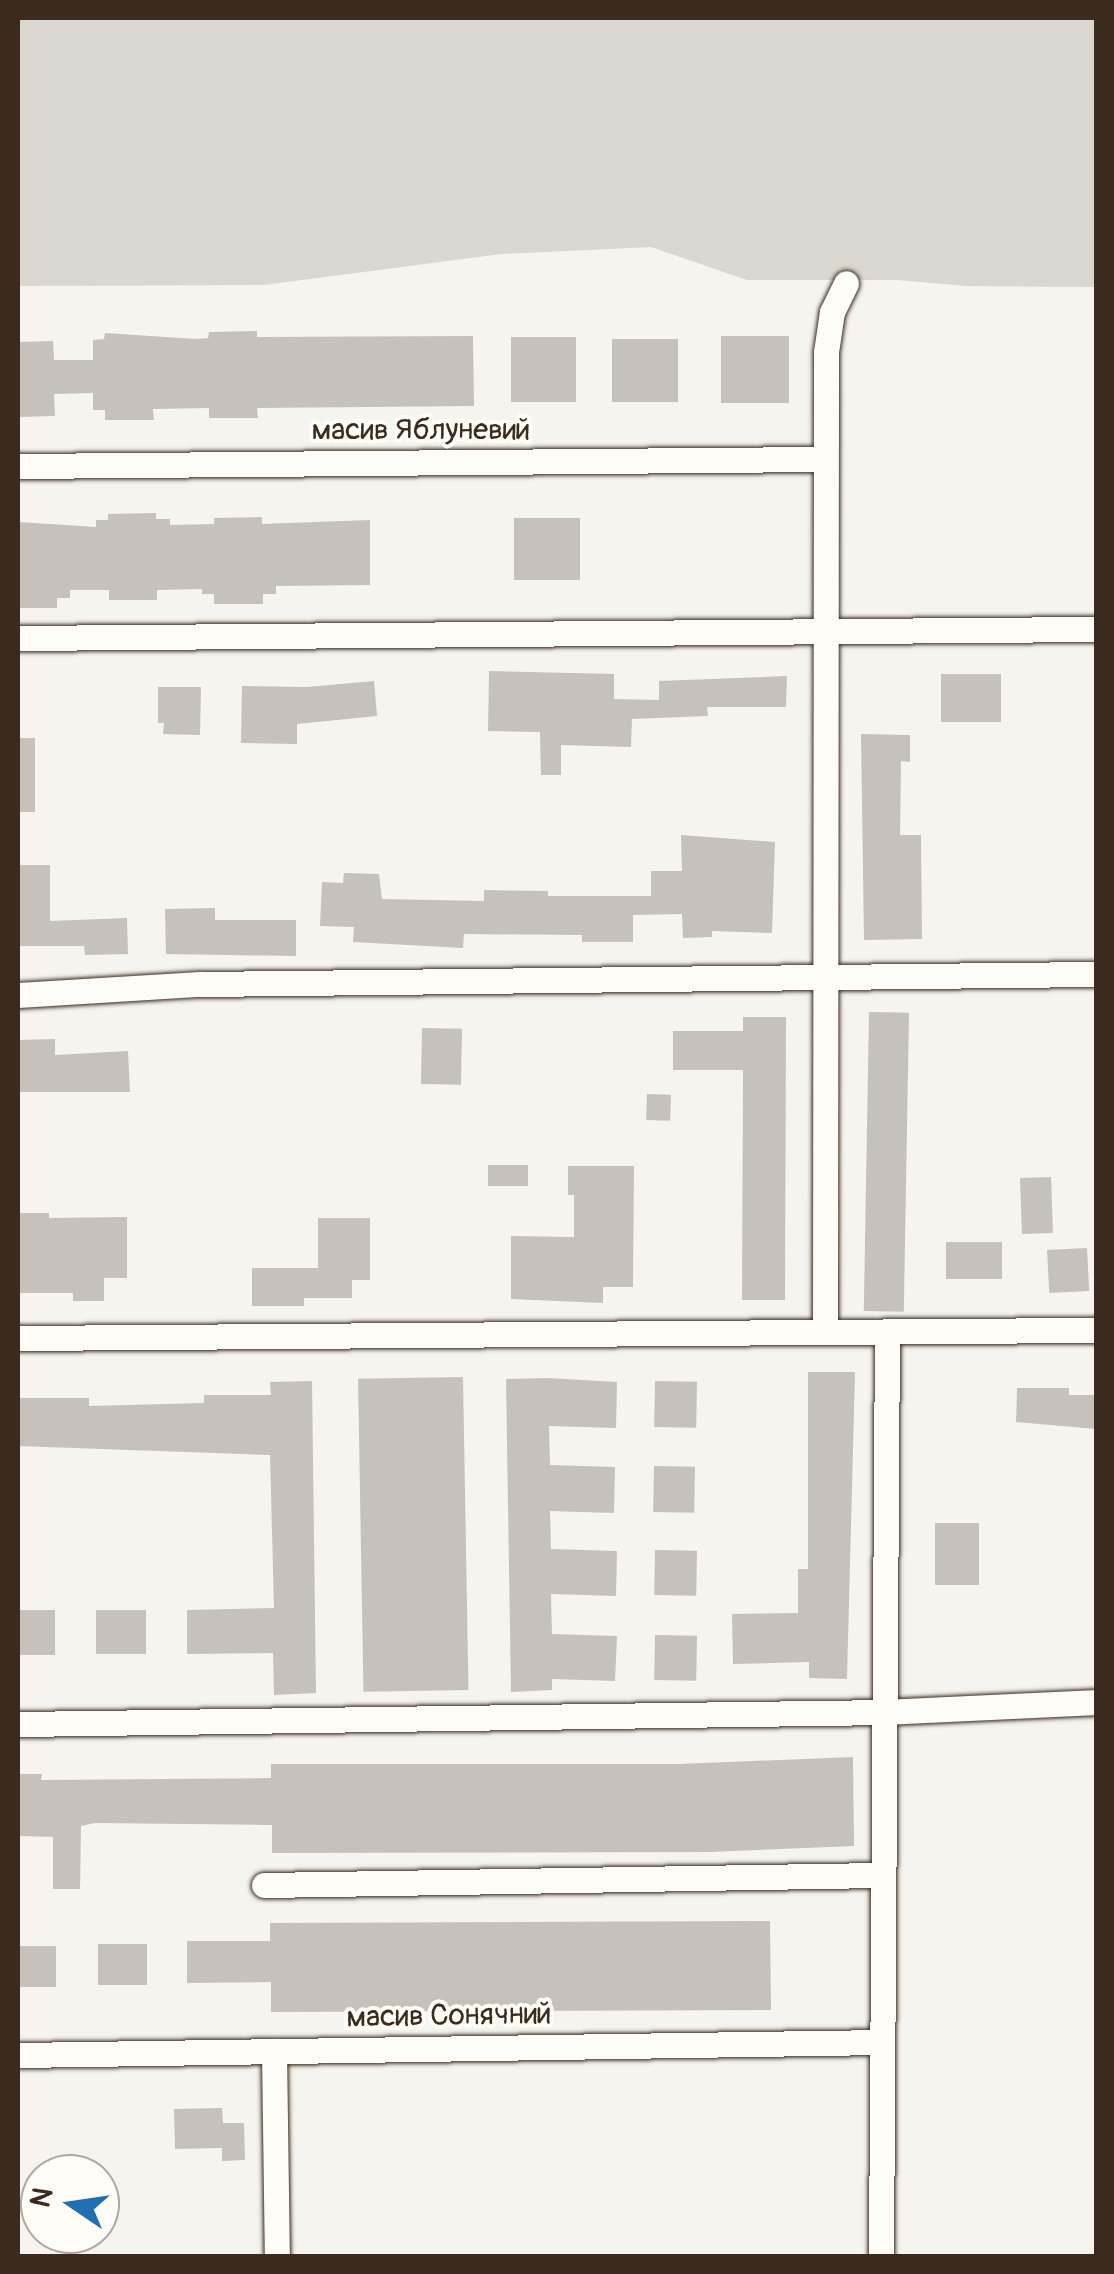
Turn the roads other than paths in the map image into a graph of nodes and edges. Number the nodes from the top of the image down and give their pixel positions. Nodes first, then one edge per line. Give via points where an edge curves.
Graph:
1 (846, 283) dead end
2 (825, 459) junction
3 (18, 466) edge
4 (1096, 629) edge
5 (825, 633) junction
6 (18, 638) edge
7 (1096, 974) edge
8 (822, 978) junction
9 (18, 995) edge
10 (1096, 1330) edge
11 (887, 1331) junction
12 (825, 1332) junction
13 (18, 1338) edge
14 (1096, 1702) edge
15 (885, 1712) junction
16 (18, 1724) edge
17 (883, 1875) junction
18 (264, 1885) dead end
19 (882, 2042) junction
20 (274, 2051) junction
21 (18, 2056) edge
22 (276, 2256) edge
23 (880, 2256) edge

1 - 2 street via 832,312 826,352
2 - 3 street, масив Яблуневий
2 - 5 street
4 - 5 street
5 - 6 street
5 - 8 street
7 - 8 street
8 - 9 street via 200,984
8 - 12 street
10 - 11 street
11 - 12 street
11 - 15 street
12 - 13 street
14 - 15 street
15 - 16 street
15 - 17 street
17 - 18 street
17 - 19 street
19 - 20 street, масив Сонячний
19 - 23 street
20 - 21 street, масив Сонячний
20 - 22 street

